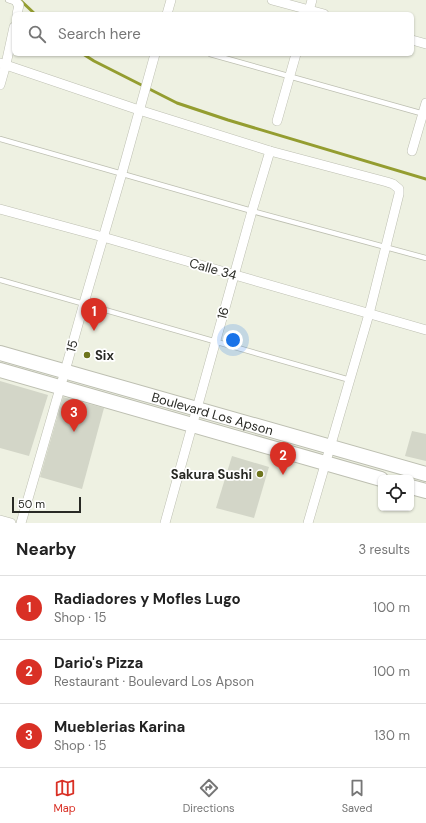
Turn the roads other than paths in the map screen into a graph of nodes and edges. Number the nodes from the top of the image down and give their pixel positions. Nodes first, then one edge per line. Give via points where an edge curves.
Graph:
1 (170, 0) edge
2 (272, 0) edge
3 (312, 0) edge
4 (13, 1) edge
5 (17, 12) edge
6 (167, 12) edge
7 (308, 12) edge
8 (12, 34) edge
9 (414, 41) edge
10 (426, 44) edge
11 (154, 56) edge
12 (217, 56) edge
13 (295, 56) edge
14 (3, 64) edge
15 (290, 77) junction
16 (0, 84) edge
17 (426, 103) edge
18 (139, 110) junction
19 (425, 114) edge
20 (277, 121) dead end
21 (0, 139) edge
22 (270, 151) junction
23 (412, 151) dead end
24 (122, 173) junction
25 (0, 209) edge
26 (252, 211) junction
27 (103, 237) junction
28 (386, 246) junction
29 (426, 258) edge
30 (234, 275) junction
31 (0, 280) edge
32 (84, 303) junction
33 (369, 314) junction
34 (426, 330) edge
35 (216, 341) junction
36 (0, 353) edge
37 (0, 370) edge
38 (65, 371) junction
39 (350, 380) junction
40 (60, 387) junction
41 (197, 409) junction
42 (192, 425) junction
43 (330, 447) junction
44 (326, 463) junction
45 (426, 474) edge
46 (378, 478) edge
47 (414, 488) edge
48 (426, 491) edge
49 (0, 520) edge
50 (11, 523) edge
51 (21, 523) edge
52 (165, 523) edge
53 (308, 523) edge

1 - 6 street
2 - 7 street
3 - 7 street
4 - 5 street via 19,4
8 - 14 street
9 - 10 street
11 - 18 street, 15
12 - 15 lane
13 - 15 street
14 - 16 street
14 - 18 street
15 - 19 lane
15 - 20 street
17 - 19 street
18 - 22 street
18 - 24 street, 15
19 - 23 street
21 - 24 lane
22 - 26 street, 16
22 - 28 street via 397,186 399,194
24 - 26 lane
24 - 27 street, 15
25 - 27 street, Calle 34
26 - 28 lane
26 - 30 street, 16
27 - 30 street, Calle 34
27 - 32 street, 15
28 - 29 lane
28 - 33 street
30 - 33 street, Calle 34
30 - 35 street, 16
31 - 32 lane
32 - 35 lane
32 - 38 street, 15
33 - 34 street, Calle 34
33 - 39 street
35 - 39 lane
35 - 41 street, 16
36 - 38 main road, Boulevard Los Apson
37 - 40 main road, Boulevard Los Apson
38 - 40 street, 15
38 - 41 main road, Boulevard Los Apson
39 - 43 street
40 - 42 main road, Boulevard Los Apson
40 - 51 street, 15
41 - 42 street, 16
41 - 43 main road, Boulevard Los Apson
42 - 44 main road, Boulevard Los Apson
42 - 52 street, 16
43 - 44 street
43 - 45 main road, Boulevard Los Apson
44 - 46 main road, Boulevard Los Apson
44 - 53 street
47 - 48 main road
49 - 50 street

